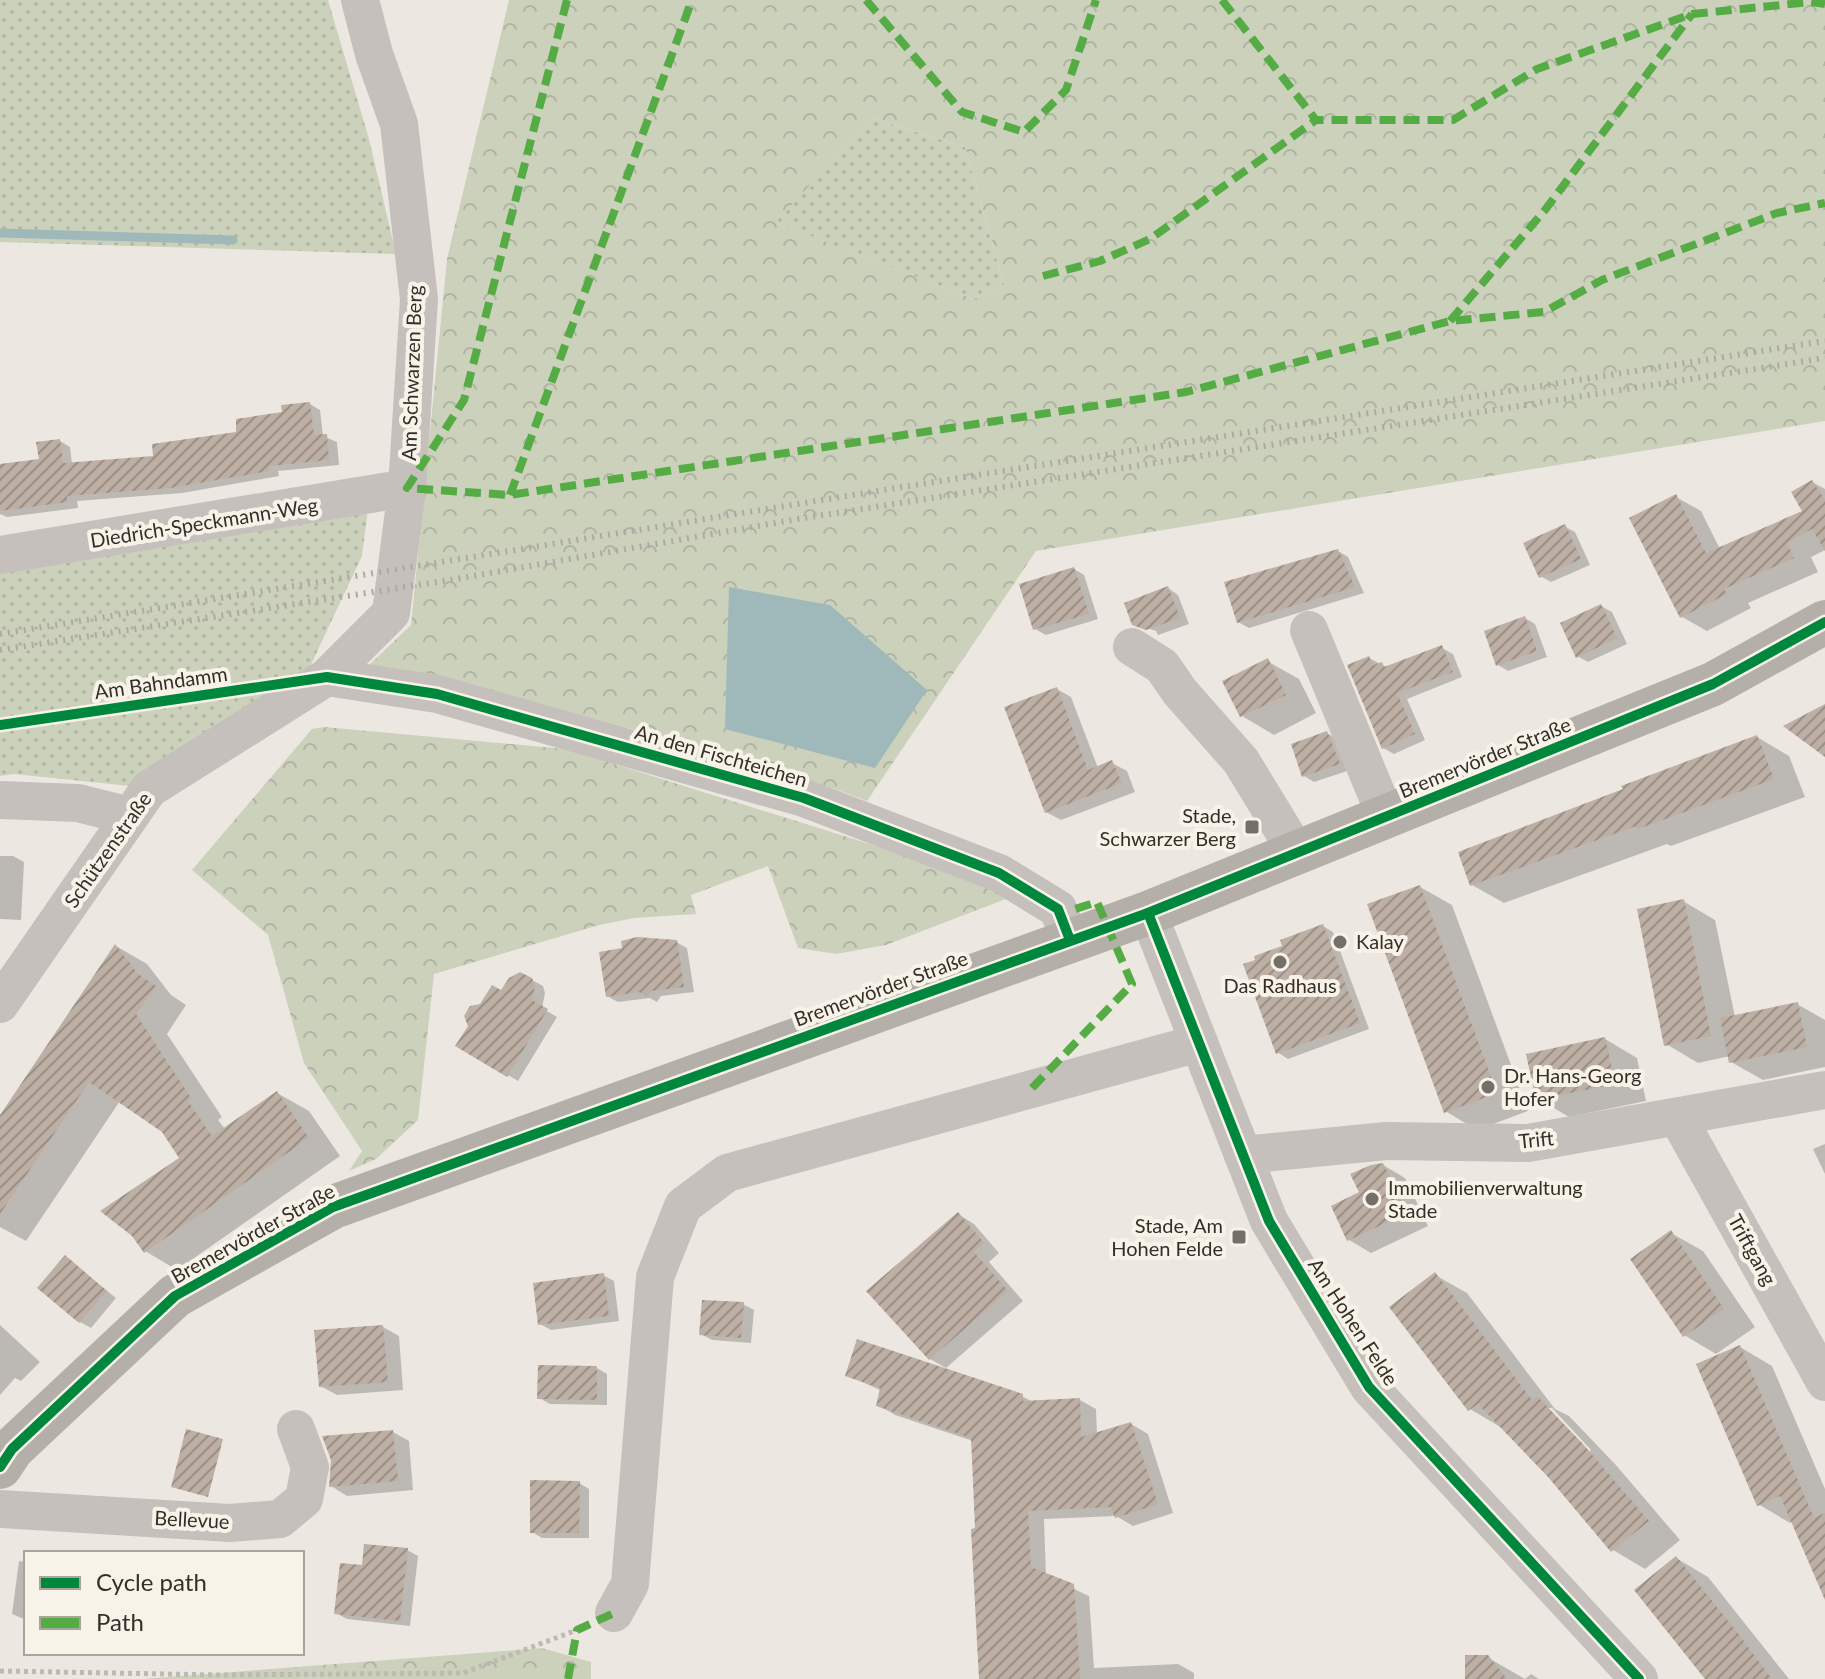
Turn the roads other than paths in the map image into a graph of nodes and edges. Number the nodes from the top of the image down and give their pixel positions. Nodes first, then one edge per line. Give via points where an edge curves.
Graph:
1 (365, 7) edge
2 (407, 488) junction
3 (0, 555) edge
4 (1825, 622) edge
5 (1309, 630) dead end
6 (1132, 647) dead end
7 (327, 677) junction
8 (0, 800) edge
9 (130, 816) junction
10 (1386, 817) junction
11 (1297, 853) junction
12 (1148, 913) junction
13 (1064, 924) junction
14 (0, 1004) edge
15 (1199, 1043) junction
16 (1825, 1090) edge
17 (1678, 1118) junction
18 (1243, 1155) junction
19 (1825, 1382) edge
20 (296, 1429) dead end
21 (0, 1467) edge
22 (0, 1509) edge
23 (614, 1613) dead end
24 (1639, 1679) edge

1 - 2 street, Am Schwarzen Berg via 399,124 419,299
2 - 3 street, Diedrich-Speckmann-Weg
2 - 7 street, Am Schwarzen Berg via 391,613
4 - 10 main road, Bremervörder Straße via 1713,684
5 - 10 street
6 - 11 street via 1162,666 1241,761
7 - 9 street, Schützenstraße via 149,789
7 - 13 street, An den Fischteichen via 437,694 804,798 999,873
8 - 9 street via 78,803
9 - 14 street, Schützenstraße
10 - 11 main road, Bremervörder Straße
11 - 12 main road, Bremervörder Straße
12 - 13 main road, Bremervörder Straße
12 - 15 street, Am Hohen Felde
13 - 21 main road, Bremervörder Straße via 333,1207 175,1296 12,1449
15 - 18 street, Am Hohen Felde
15 - 23 street via 727,1173 683,1206 655,1277 630,1584
16 - 17 street, Trift
17 - 18 street, Trift via 1528,1143 1386,1141
17 - 19 street, Triftgang
18 - 24 street, Am Hohen Felde via 1269,1221 1369,1387
20 - 22 street, Bellevue via 310,1467 304,1499 280,1519 230,1523

